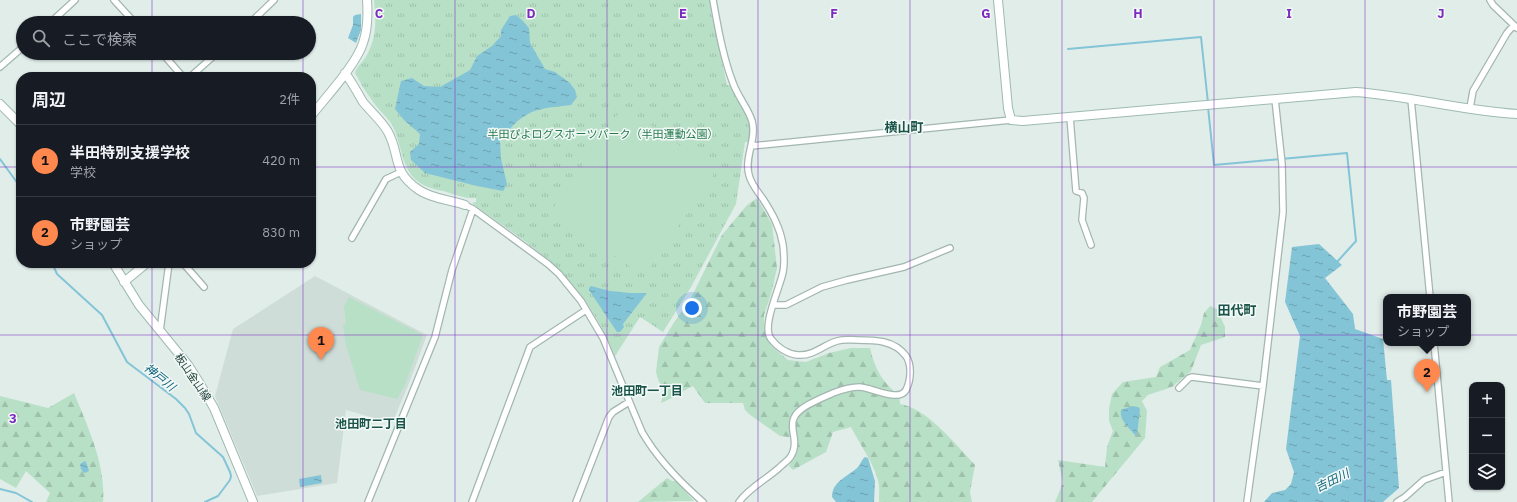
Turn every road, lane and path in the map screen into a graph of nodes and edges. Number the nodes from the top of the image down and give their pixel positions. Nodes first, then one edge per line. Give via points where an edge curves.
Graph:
1 (75, 0) edge
2 (114, 0) edge
3 (274, 0) edge
4 (367, 0) edge
5 (713, 0) edge
6 (998, 0) edge
7 (1490, 0) edge
8 (58, 16) edge
9 (129, 16) edge
10 (257, 16) edge
11 (1515, 27) edge
12 (16, 53) edge
13 (168, 60) edge
14 (209, 60) edge
15 (0, 67) edge
16 (179, 72) edge
17 (196, 72) edge
18 (345, 74) junction
19 (1275, 98) junction
20 (1411, 99) junction
21 (0, 104) edge
22 (1470, 108) junction
23 (316, 110) edge
24 (1517, 114) edge
25 (1070, 117) junction
26 (16, 120) edge
27 (1011, 120) junction
28 (751, 146) junction
29 (401, 172) junction
30 (469, 207) junction
31 (352, 238) dead end
32 (1091, 245) dead end
33 (950, 248) dead end
34 (116, 268) edge
35 (141, 268) edge
36 (168, 268) edge
37 (187, 268) edge
38 (124, 282) junction
39 (204, 287) dead end
40 (1430, 294) edge
41 (774, 305) junction
42 (586, 310) junction
43 (160, 331) junction
44 (1434, 346) edge
45 (1263, 386) junction
46 (1179, 388) dead end
47 (629, 402) junction
48 (1446, 472) junction
49 (253, 502) edge
50 (368, 502) edge
51 (472, 502) edge
52 (576, 502) edge
53 (703, 502) edge
54 (739, 502) edge
55 (1247, 502) edge
56 (1396, 502) edge
57 (1449, 502) edge

1 - 8 street
2 - 9 street
3 - 10 street
4 - 18 street via 368,24 364,42
5 - 28 street via 732,82 752,122
6 - 27 street
7 - 11 street
11 - 22 street via 1507,33 1473,90
12 - 15 street
13 - 16 street
14 - 17 street
18 - 23 street
18 - 29 street via 389,133
19 - 20 street via 1356,92
19 - 25 street
19 - 45 street via 1282,164 1283,212
20 - 22 street
20 - 40 street
21 - 26 street
22 - 24 street
25 - 27 street
25 - 32 street via 1076,191 1082,193 1084,198 1082,220
27 - 28 street
28 - 41 street via 748,156 750,178 774,216 783,247 783,271
29 - 30 street via 421,191
29 - 31 street via 386,179
30 - 42 street via 548,264 565,281
30 - 50 street via 435,337
33 - 41 street via 904,267 847,280 822,288 786,305
34 - 38 street, 板山金山線
35 - 38 street
36 - 43 street
37 - 39 street
38 - 43 street, 板山金山線
41 - 54 street via 768,332 771,339 782,349 803,355 816,352 838,341 877,340 893,345 903,352 908,358 910,373 903,394 883,394 871,389 852,388 812,403 797,413 793,419 795,444 790,458
42 - 47 street via 603,338
42 - 51 street via 530,347
43 - 49 street, 板山金山線 via 188,365 214,408
44 - 48 street
45 - 46 street via 1192,377
45 - 55 street
47 - 52 street via 609,417
47 - 53 street via 649,444
48 - 56 street via 1424,480
48 - 57 street

